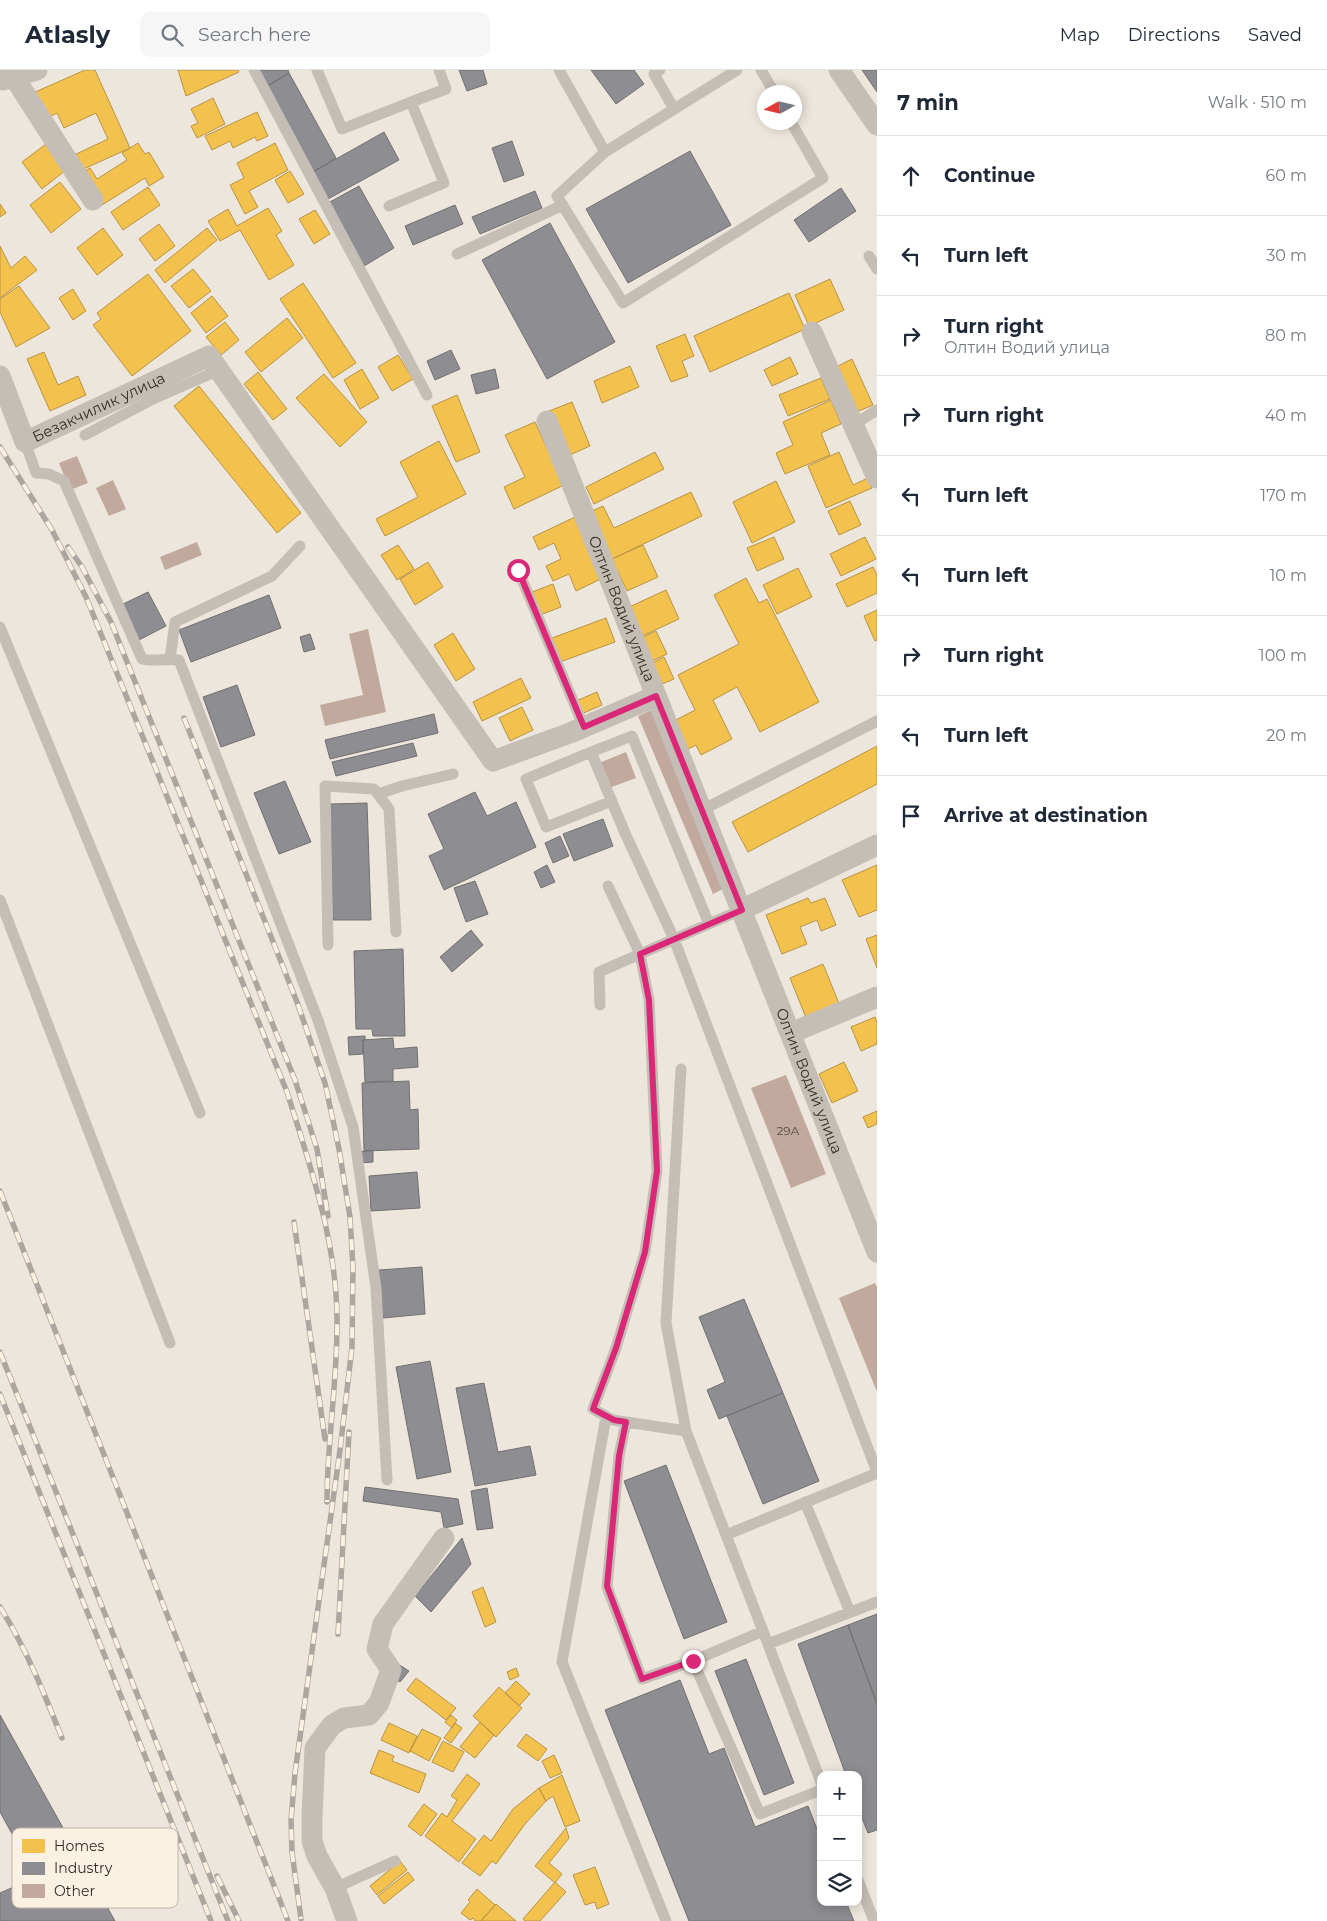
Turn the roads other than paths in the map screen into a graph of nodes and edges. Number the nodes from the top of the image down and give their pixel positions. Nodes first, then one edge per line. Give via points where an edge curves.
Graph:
1 (37, 70) edge
2 (254, 70) edge
3 (317, 70) edge
4 (439, 70) edge
5 (559, 70) edge
6 (660, 70) edge
7 (737, 70) edge
8 (761, 70) edge
9 (839, 70) edge
10 (7, 79) edge
11 (770, 85) edge
12 (411, 102) junction
13 (674, 109) junction
14 (877, 125) edge
15 (796, 130) edge
16 (605, 152) junction
17 (93, 200) dead end
18 (563, 205) junction
19 (389, 206) dead end
20 (457, 254) dead end
21 (869, 256) dead end
22 (877, 269) edge
23 (812, 332) dead end
24 (214, 363) junction
25 (0, 376) edge
26 (427, 395) dead end
27 (877, 410) edge
28 (547, 422) dead end
29 (853, 425) junction
30 (85, 435) dead end
31 (25, 442) junction
32 (877, 478) edge
33 (300, 546) dead end
34 (518, 570) dead end
35 (0, 627) edge
36 (170, 659) junction
37 (656, 696) junction
38 (877, 722) edge
39 (584, 727) junction
40 (591, 752) junction
41 (453, 774) dead end
42 (378, 794) junction
43 (612, 801) junction
44 (702, 810) junction
45 (877, 845) edge
46 (608, 886) dead end
47 (0, 900) edge
48 (742, 910) junction
49 (709, 924) junction
50 (396, 932) dead end
51 (674, 939) junction
52 (328, 945) dead end
53 (640, 954) junction
54 (877, 997) edge
55 (600, 1005) dead end
56 (791, 1033) junction
57 (681, 1069) dead end
58 (200, 1113) dead end
59 (877, 1252) edge
60 (170, 1343) dead end
61 (606, 1417) junction
62 (626, 1422) junction
63 (686, 1431) junction
64 (877, 1472) edge
65 (386, 1480) dead end
66 (805, 1502) junction
67 (726, 1535) junction
68 (444, 1538) dead end
69 (877, 1602) edge
70 (850, 1612) junction
71 (763, 1631) junction
72 (768, 1644) junction
73 (693, 1661) junction
74 (817, 1772) edge
75 (817, 1792) edge
76 (395, 1861) dead end
77 (335, 1888) junction
78 (862, 1890) edge
79 (347, 1921) edge
80 (666, 1921) edge
81 (874, 1921) edge

1 - 10 street
2 - 26 lane
3 - 12 lane via 342,129
4 - 12 lane via 446,89
5 - 16 lane
6 - 13 lane via 654,74
7 - 13 lane
8 - 11 lane
9 - 14 street
10 - 17 street
12 - 19 lane via 444,183
13 - 16 lane
15 - 18 lane via 824,178 622,303
16 - 18 lane via 557,196
18 - 20 lane
21 - 22 lane
23 - 29 street
24 - 30 lane
24 - 31 street, Безакчилик улица
24 - 39 street via 493,760
25 - 31 street, Безакчилик улица
27 - 29 lane
28 - 37 street, Олтин Водий улица
29 - 32 street
31 - 36 lane via 36,473 49,474 64,481 142,659 152,662
33 - 36 lane via 272,576 175,622
34 - 39 lane
35 - 58 lane
36 - 65 lane via 179,660 319,1023 353,1127 376,1288
37 - 39 street
37 - 44 street, Олтин Водий улица
38 - 44 lane
40 - 43 lane
40 - 43 lane via 526,779 546,827
40 - 49 lane via 632,736
41 - 42 lane
42 - 50 lane via 389,809
42 - 52 lane via 374,789 326,786
43 - 51 lane
44 - 48 street, Олтин Водий улица
45 - 48 street
46 - 53 lane
47 - 60 lane
48 - 49 lane
48 - 56 street, Олтин Водий улица
49 - 51 lane
51 - 53 lane
51 - 64 lane
53 - 55 lane via 599,972
53 - 61 lane via 649,1000 657,1171 645,1252 616,1348 593,1409
54 - 56 street
56 - 59 street, Олтин Водий улица
57 - 63 lane via 666,1322
61 - 62 lane
61 - 80 lane via 562,1662
62 - 63 lane
62 - 73 lane via 619,1456 607,1586 642,1679
63 - 67 lane
64 - 66 lane
66 - 67 lane
66 - 70 lane
67 - 71 lane
68 - 77 street via 383,1624 377,1649 391,1670 379,1703 369,1715 344,1718 332,1725 315,1748 312,1841 316,1856
69 - 70 lane
70 - 72 lane
71 - 72 lane
71 - 73 lane
72 - 74 lane
73 - 75 lane via 760,1814
76 - 77 lane
77 - 79 street
78 - 81 lane

